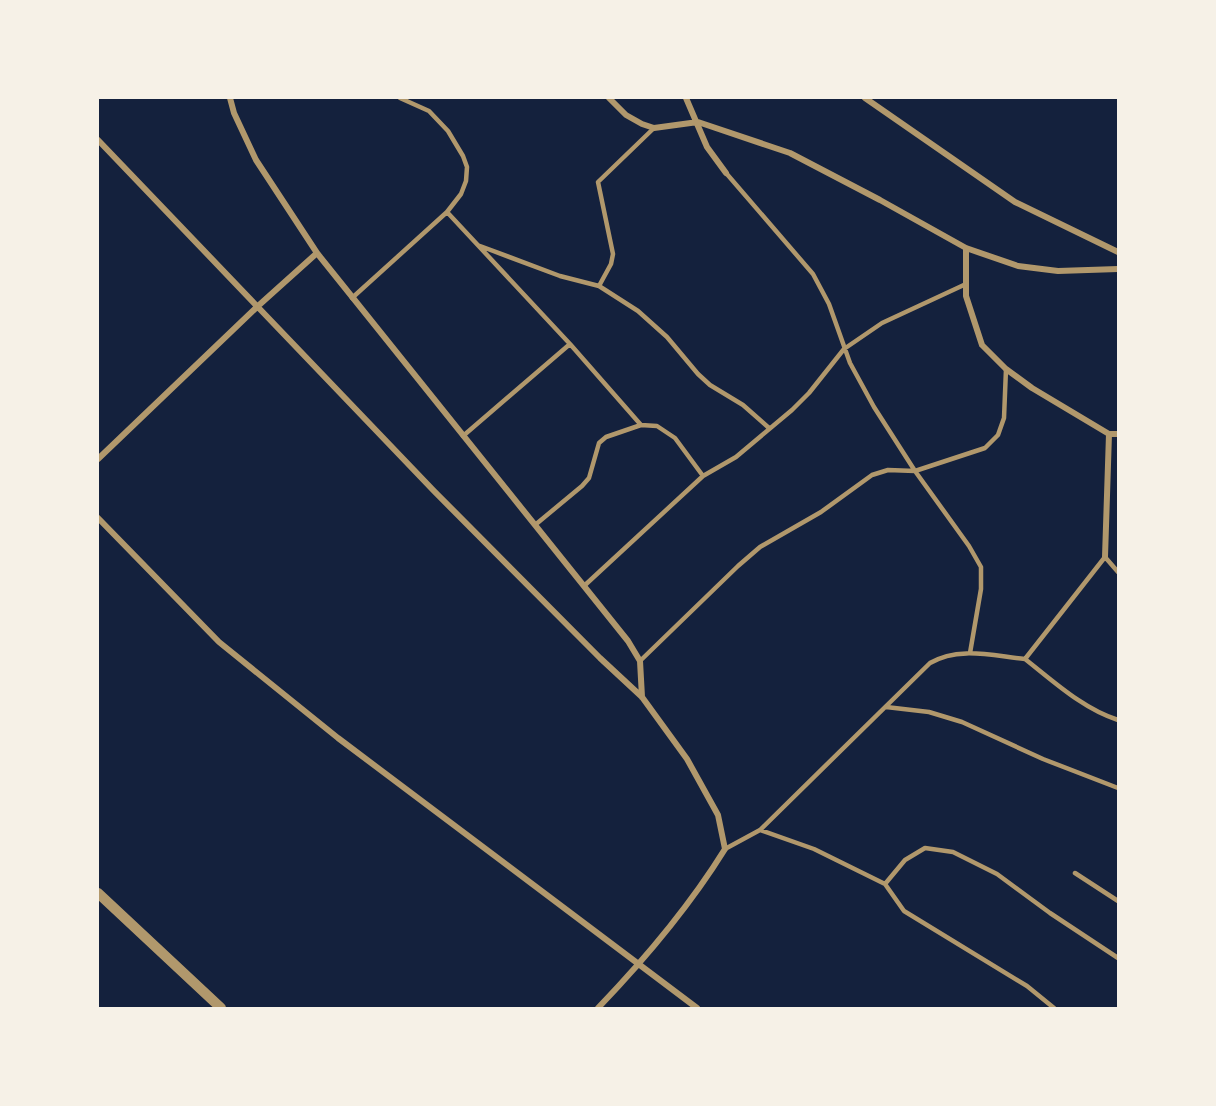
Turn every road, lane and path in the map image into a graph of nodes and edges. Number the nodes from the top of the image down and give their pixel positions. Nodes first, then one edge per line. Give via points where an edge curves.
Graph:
1 (230, 98) edge
2 (400, 98) edge
3 (609, 98) edge
4 (686, 98) edge
5 (865, 98) edge
6 (698, 122) junction
7 (654, 128) junction
8 (98, 140) edge
9 (726, 173) joint
10 (447, 212) junction
11 (480, 246) junction
12 (966, 248) junction
13 (1119, 252) edge
14 (316, 253) junction
15 (1119, 269) edge
16 (966, 284) junction
17 (599, 286) junction
18 (352, 298) junction
19 (258, 306) junction
20 (570, 344) junction
21 (844, 349) junction
22 (1006, 369) junction
23 (641, 425) junction
24 (769, 429) junction
25 (1109, 434) junction
26 (1119, 434) edge
27 (464, 436) junction
28 (98, 459) edge
29 (915, 471) junction
30 (703, 476) junction
31 (98, 519) edge
32 (535, 525) junction
33 (1105, 556) junction
34 (1119, 572) edge
35 (584, 586) junction
36 (970, 653) junction
37 (1025, 659) junction
38 (640, 661) junction
39 (642, 697) junction
40 (886, 707) junction
41 (1119, 720) edge
42 (1119, 788) edge
43 (760, 830) junction
44 (724, 849) junction
45 (1075, 873) dead end
46 (885, 884) junction
47 (98, 894) edge
48 (1119, 901) edge
49 (1119, 958) edge
50 (639, 966) junction
51 (220, 1008) edge
52 (598, 1008) edge
53 (697, 1008) edge
54 (1054, 1008) edge

1 - 14 street via 256,160
2 - 10 lane via 436,117 463,156 466,181
3 - 7 street via 626,115
4 - 6 street
5 - 13 street via 1015,202
6 - 7 street
6 - 9 street via 707,147
6 - 12 street via 790,153
7 - 17 lane via 598,182 612,254
8 - 19 street
9 - 21 lane via 813,274 829,304
10 - 11 lane
10 - 18 lane
11 - 17 lane
11 - 20 lane
12 - 15 street via 1018,266 1058,271
12 - 16 street
14 - 18 street
14 - 19 street
16 - 21 lane via 882,323
16 - 22 street via 966,296 982,345
17 - 24 lane via 638,311 710,385 743,405
18 - 27 street
19 - 28 street
19 - 39 street via 434,491
20 - 23 lane
20 - 27 lane
21 - 24 lane via 809,393
21 - 29 lane via 874,407
22 - 25 street
22 - 29 lane via 1004,418 998,435 985,448
23 - 30 lane via 657,426 675,438
23 - 32 lane via 606,436 599,443 589,478
24 - 30 lane via 736,457
25 - 26 street
25 - 33 street
27 - 32 street
29 - 36 lane via 981,567
29 - 38 lane via 888,470 872,476 821,512 760,547
30 - 35 lane
31 - 50 street via 219,642
32 - 35 street
33 - 34 lane
33 - 37 lane
35 - 38 street
36 - 37 lane
36 - 40 lane via 942,656 930,663
37 - 41 lane via 1070,694
38 - 39 street
39 - 44 street via 692,768 717,816
40 - 42 lane via 929,712 962,722
40 - 43 lane
43 - 44 lane
43 - 46 lane via 814,849
44 - 50 street via 704,882
45 - 48 lane
46 - 49 lane via 905,860 924,848 953,852 997,874
46 - 54 lane via 904,911 1027,986
47 - 51 street
50 - 52 street
50 - 53 street

